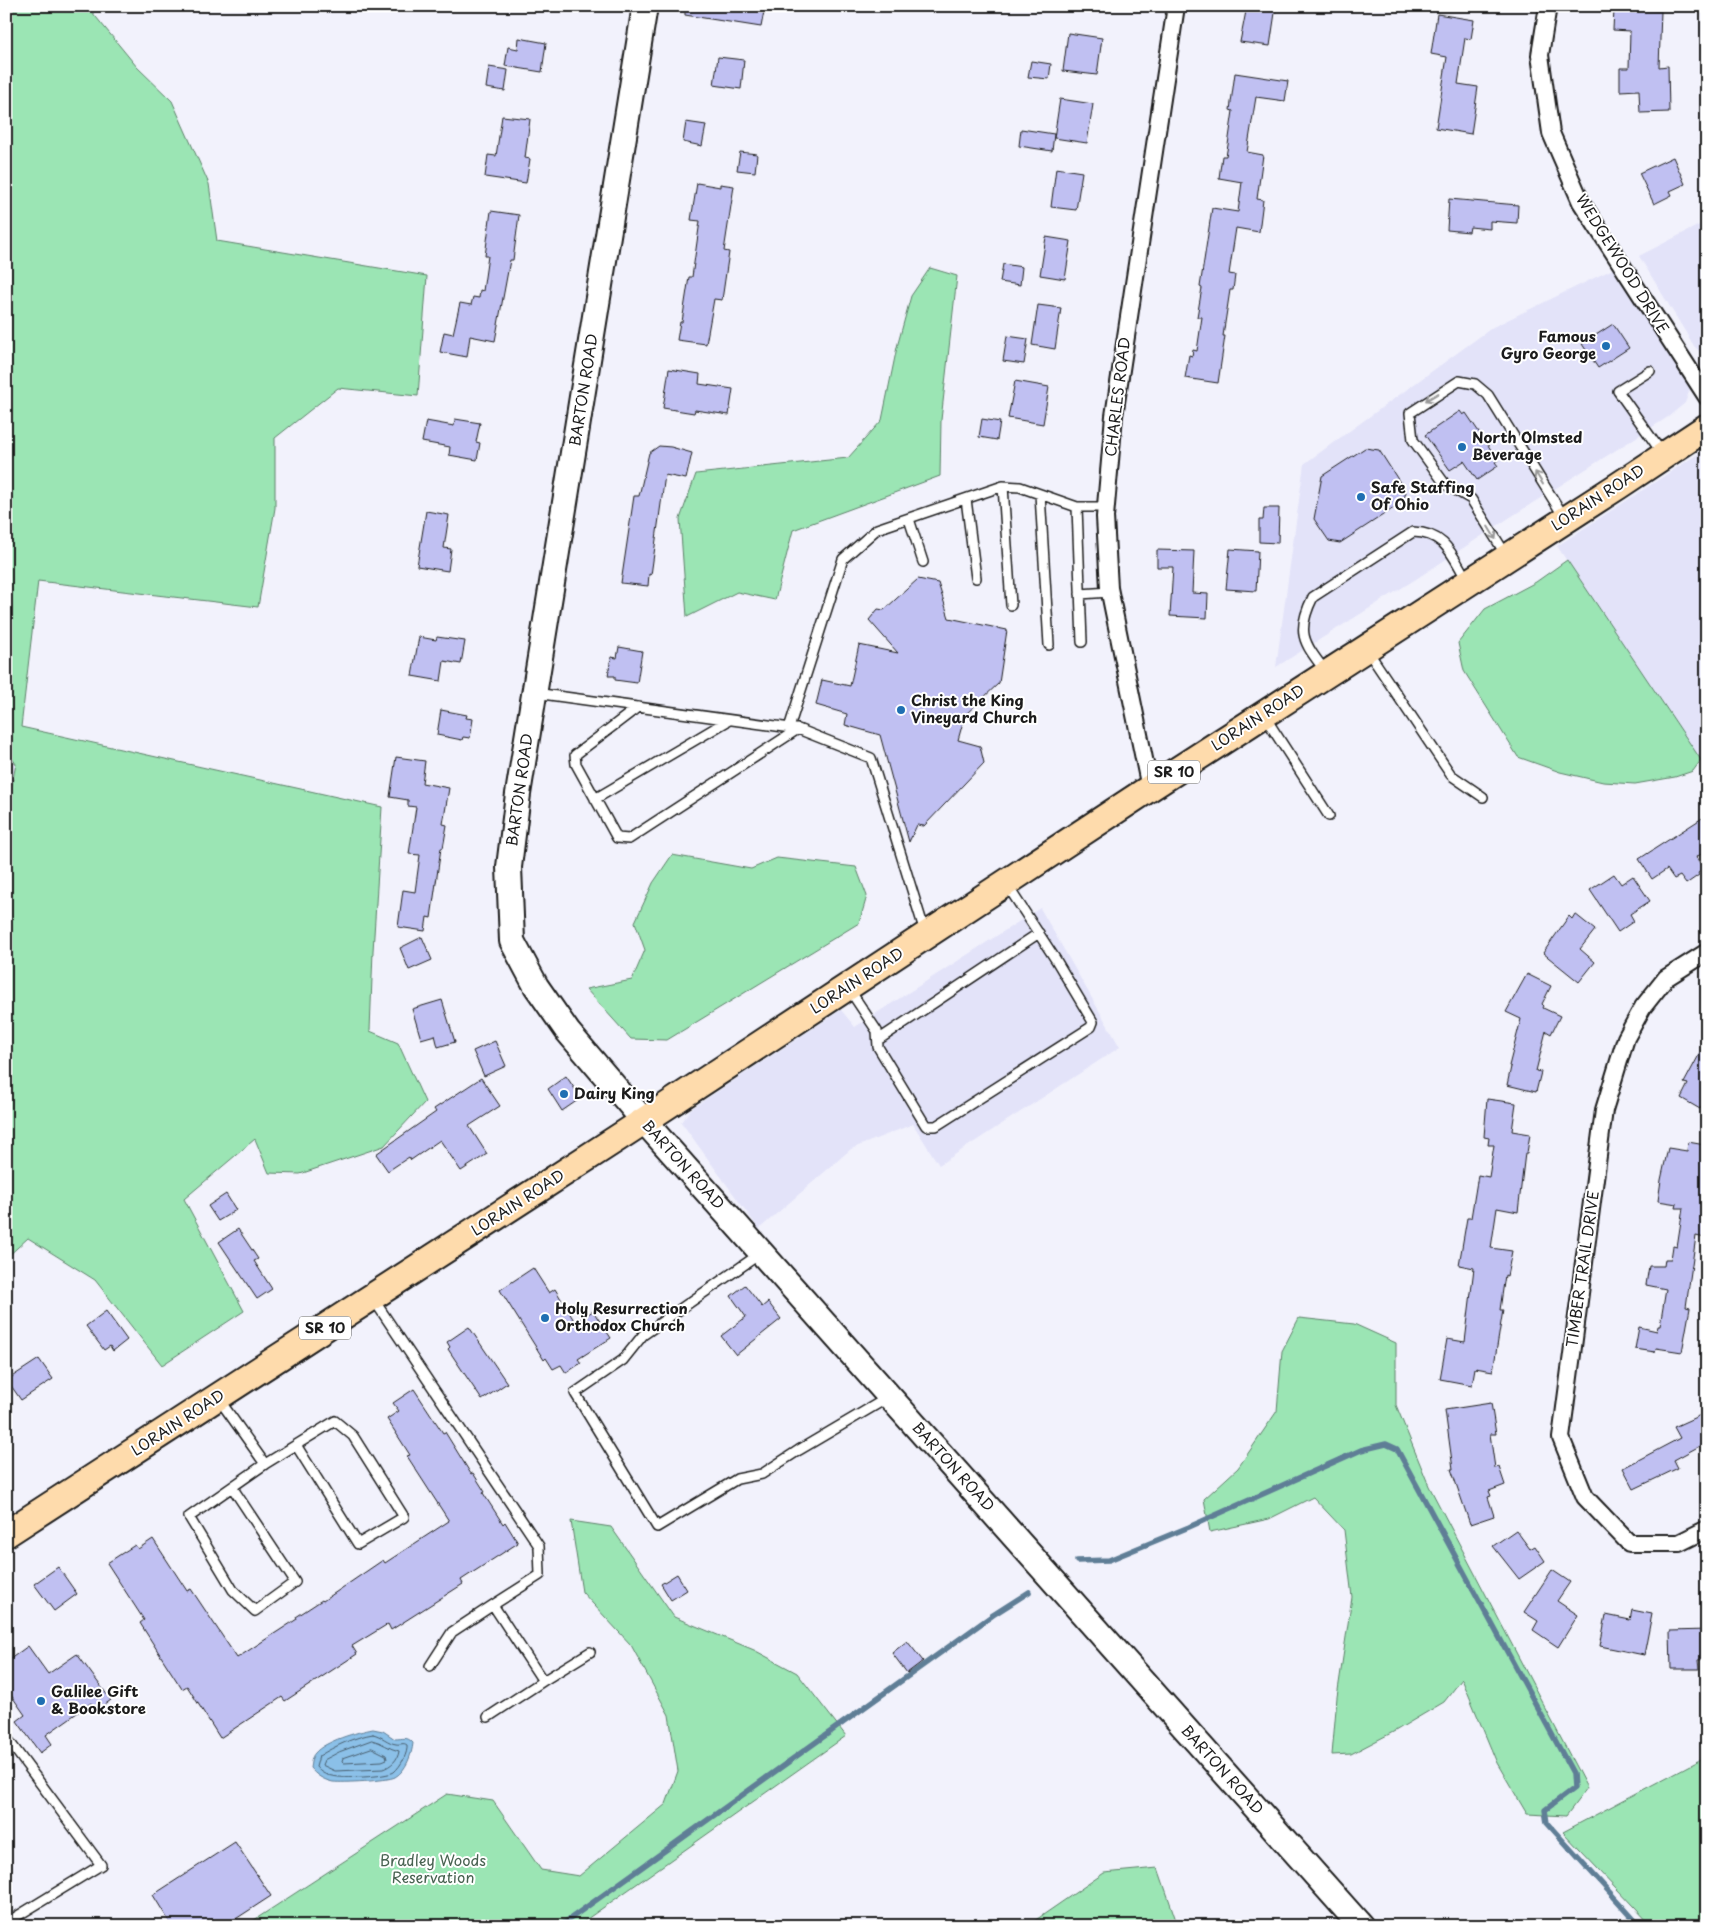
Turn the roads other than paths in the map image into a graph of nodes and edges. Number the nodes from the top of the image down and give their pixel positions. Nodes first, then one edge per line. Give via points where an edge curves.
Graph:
1 (645, 6) edge
2 (1176, 6) edge
3 (1548, 6) edge
4 (1650, 370) dead end
5 (1707, 397) edge
6 (1707, 427) edge
7 (1664, 455) junction
8 (1003, 486) junction
9 (1040, 494) junction
10 (966, 499) junction
11 (1077, 507) junction
12 (1106, 507) junction
13 (909, 518) junction
14 (1565, 520) junction
15 (1507, 557) junction
16 (923, 562) dead end
17 (976, 578) dead end
18 (1468, 582) junction
19 (1110, 592) junction
20 (1080, 594) junction
21 (1010, 606) dead end
22 (1082, 642) dead end
23 (1049, 645) dead end
24 (1366, 648) junction
25 (1327, 673) junction
26 (535, 694) junction
27 (638, 707) junction
28 (1264, 714) junction
29 (729, 720) junction
30 (794, 729) junction
31 (1150, 788) junction
32 (1483, 797) dead end
33 (595, 799) junction
34 (1329, 816) dead end
35 (1005, 883) junction
36 (1038, 933) junction
37 (926, 935) junction
38 (1707, 952) edge
39 (848, 987) junction
40 (878, 1040) junction
41 (644, 1121) junction
42 (761, 1252) junction
43 (372, 1298) junction
44 (890, 1396) junction
45 (218, 1398) junction
46 (296, 1445) junction
47 (265, 1464) junction
48 (232, 1487) junction
49 (1707, 1529) edge
50 (6, 1534) edge
51 (494, 1604) junction
52 (590, 1652) dead end
53 (430, 1666) dead end
54 (543, 1681) junction
55 (488, 1717) dead end
56 (6, 1737) edge
57 (6, 1923) edge
58 (1361, 1926) edge

1 - 26 street, BARTON ROAD
2 - 12 street, CHARLES ROAD via 1114,416
3 - 5 street, WEDGEWOOD DRIVE via 1540,55 1551,133 1581,202
4 - 7 lane via 1618,391
6 - 7 main road, LORAIN ROAD / SR 10
7 - 14 main road, LORAIN ROAD / SR 10
8 - 9 lane
8 - 10 lane
8 - 21 lane
9 - 11 lane
9 - 23 lane
10 - 13 lane
10 - 17 lane
11 - 12 lane
11 - 20 lane
12 - 19 street, CHARLES ROAD
13 - 16 lane
13 - 30 lane via 876,529 843,559
14 - 15 main road, LORAIN ROAD / SR 10
14 -> 15 lane via 1488,395 1475,384 1459,381 1417,406 1410,413 1413,440 1445,484 1472,499
15 - 18 main road, LORAIN ROAD / SR 10
18 - 24 main road, LORAIN ROAD / SR 10
18 - 25 lane via 1444,543 1428,533 1414,532 1313,597 1307,610 1304,639
19 - 20 lane
19 - 31 street, CHARLES ROAD
20 - 22 lane
24 - 25 main road, LORAIN ROAD / SR 10
24 - 32 lane via 1451,775
25 - 28 main road, LORAIN ROAD / SR 10
26 - 27 lane
26 - 41 street, BARTON ROAD via 509,867 512,941 536,986 568,1032
27 - 29 lane
27 - 33 lane via 575,755 576,764
28 - 31 main road, LORAIN ROAD / SR 10
28 - 34 lane
29 - 30 lane
29 - 33 lane
30 - 33 lane via 629,839 617,838
30 - 37 lane via 871,758
31 - 35 main road, LORAIN ROAD / SR 10
35 - 36 lane
35 - 37 main road, LORAIN ROAD / SR 10
36 - 40 lane
36 - 40 lane via 1093,1022 1092,1027 936,1126 926,1126 878,1047
37 - 39 main road, LORAIN ROAD / SR 10
38 - 49 street, TIMBER TRAIL DRIVE via 1666,978 1643,1007 1626,1038 1604,1110 1561,1438 1585,1497 1629,1543 1679,1543
39 - 40 lane via 877,1031
39 - 41 main road, LORAIN ROAD / SR 10
41 - 42 street, BARTON ROAD
41 - 43 main road, LORAIN ROAD / SR 10
42 - 44 street, BARTON ROAD
42 - 44 lane via 644,1335 623,1360 576,1393 657,1527 737,1479 762,1474
43 - 45 main road, LORAIN ROAD / SR 10
43 - 51 lane via 538,1546 540,1575
44 - 58 street, BARTON ROAD
45 - 47 lane
45 - 50 main road, LORAIN ROAD / SR 10
46 - 46 lane via 335,1421 353,1436 404,1517 358,1544
46 - 47 lane
47 - 48 lane
48 - 48 lane via 295,1582 256,1611 233,1590 189,1517
51 - 53 lane via 452,1632
51 - 54 lane
52 - 54 lane
54 - 55 lane
56 - 57 lane via 101,1865

